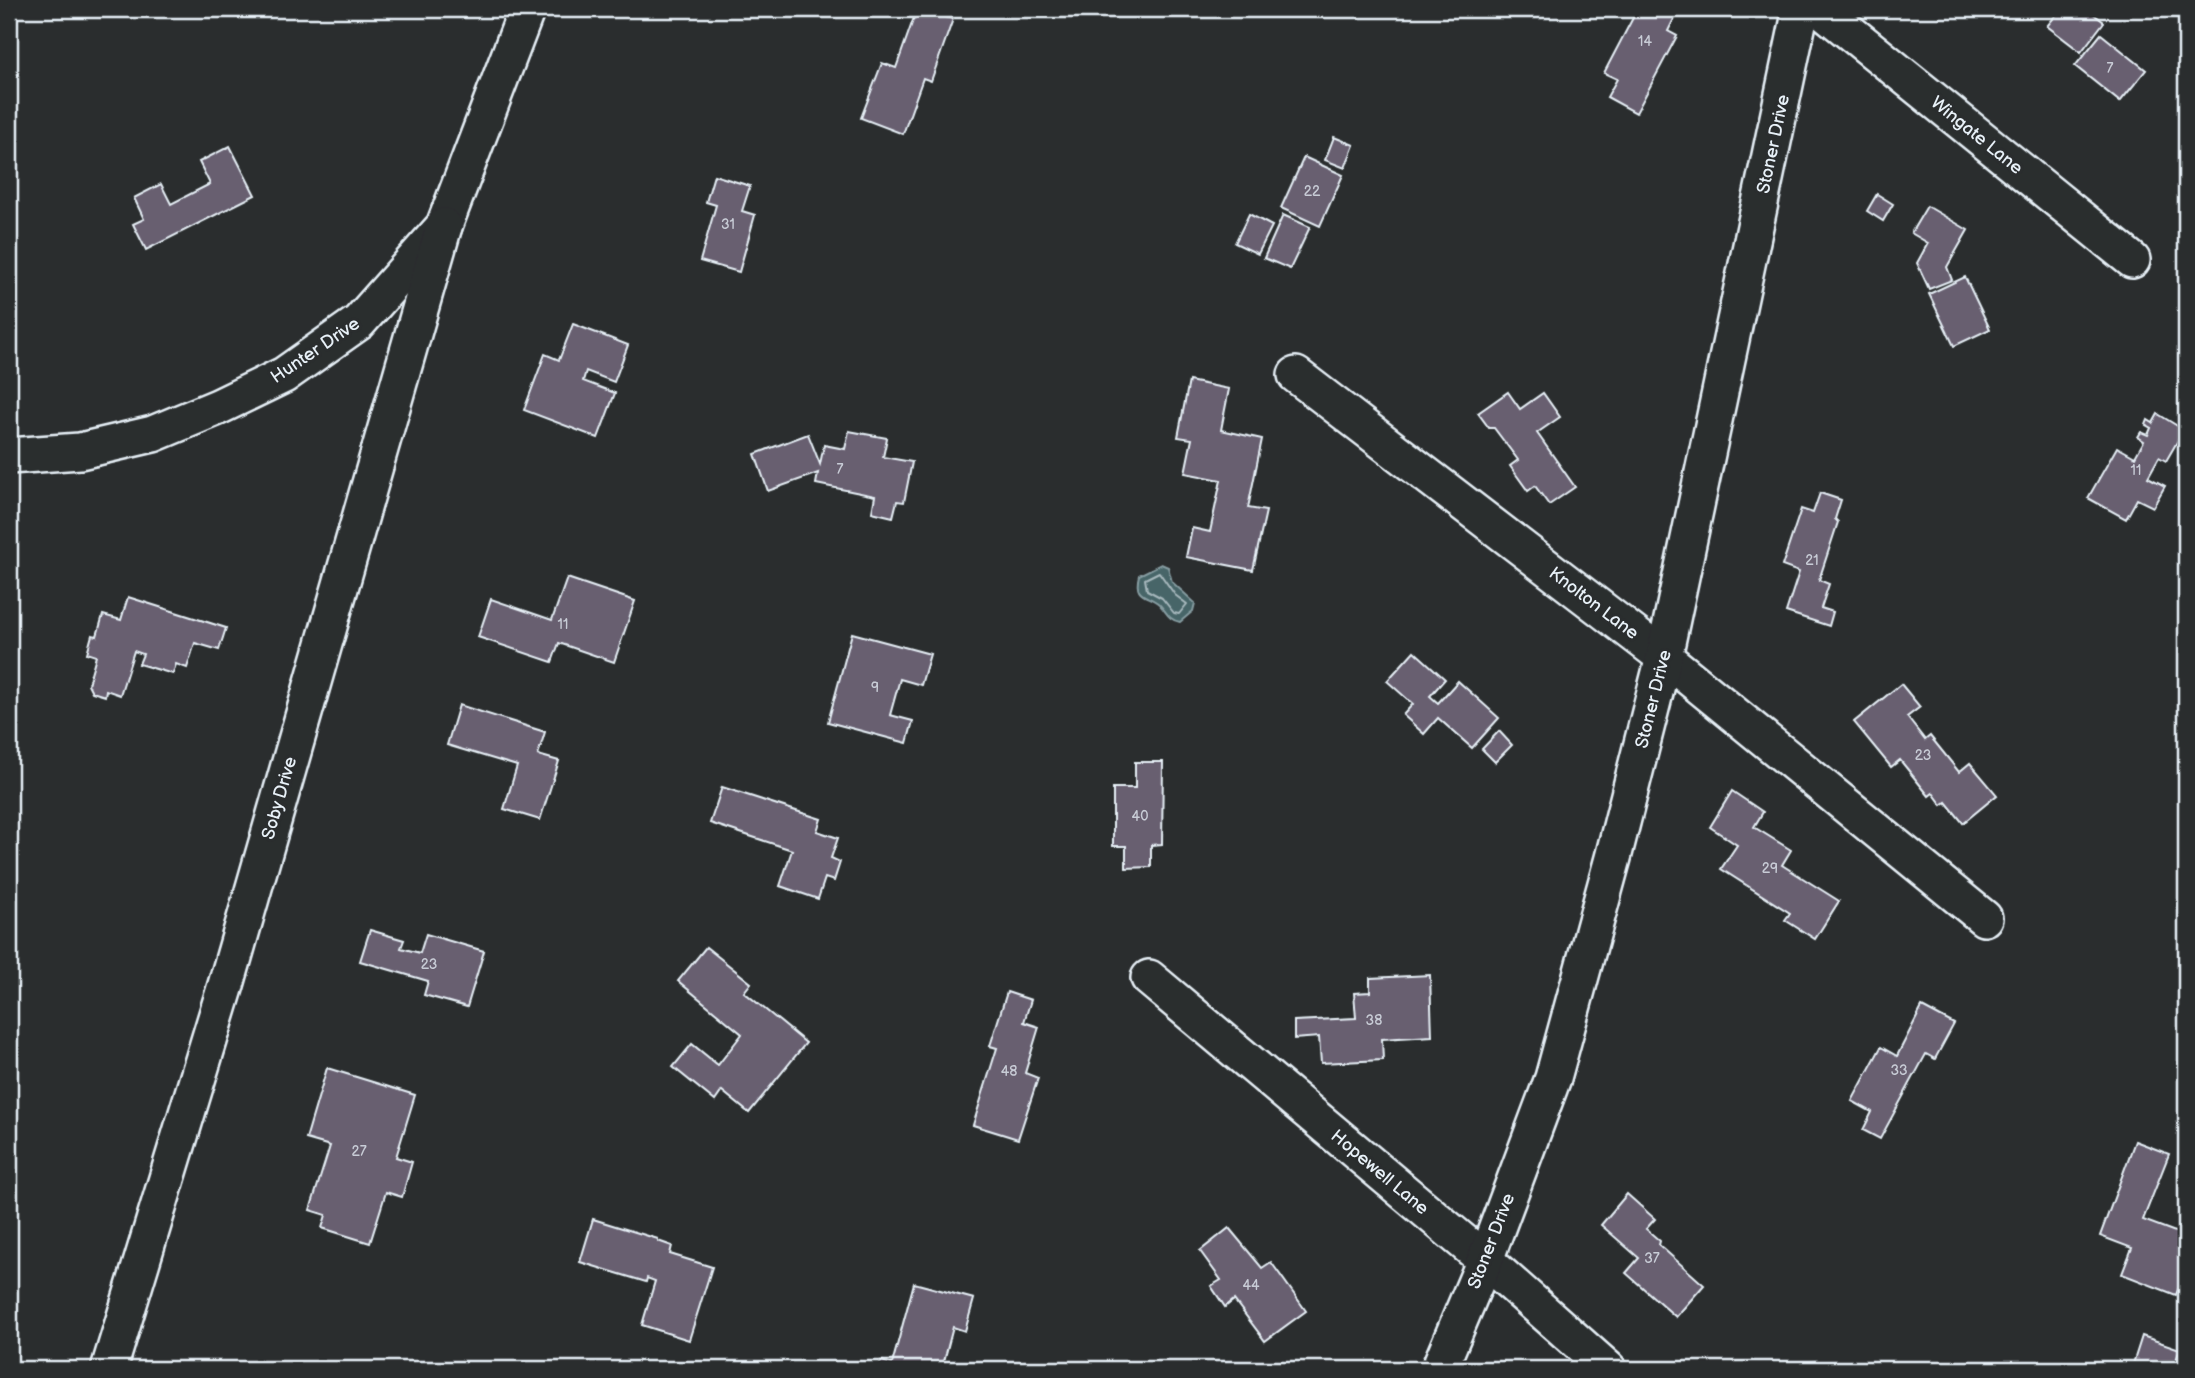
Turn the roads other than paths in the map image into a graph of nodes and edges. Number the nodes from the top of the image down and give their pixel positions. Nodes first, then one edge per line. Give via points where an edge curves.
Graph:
1 (527, 9) edge
2 (1801, 9) edge
3 (1821, 9) edge
4 (444, 226) junction
5 (2132, 260) dead end
6 (1296, 375) dead end
7 (9, 456) edge
8 (1664, 657) junction
9 (1984, 918) dead end
10 (1149, 978) dead end
11 (1485, 1260) junction
12 (109, 1369) edge
13 (1439, 1369) edge
14 (1608, 1369) edge

1 - 4 street, Hunter Drive
2 - 8 street, Stoner Drive
3 - 5 street, Wingate Lane
4 - 7 street, Hunter Drive via 359,322 284,375 153,434 80,451
4 - 12 street, Soby Drive via 226,985
6 - 8 street, Knolton Lane
8 - 9 street, Knolton Lane
8 - 11 street, Stoner Drive via 1553,1078
10 - 11 street, Hopewell Lane
11 - 13 street, Stoner Drive
11 - 14 street, Hopewell Lane

